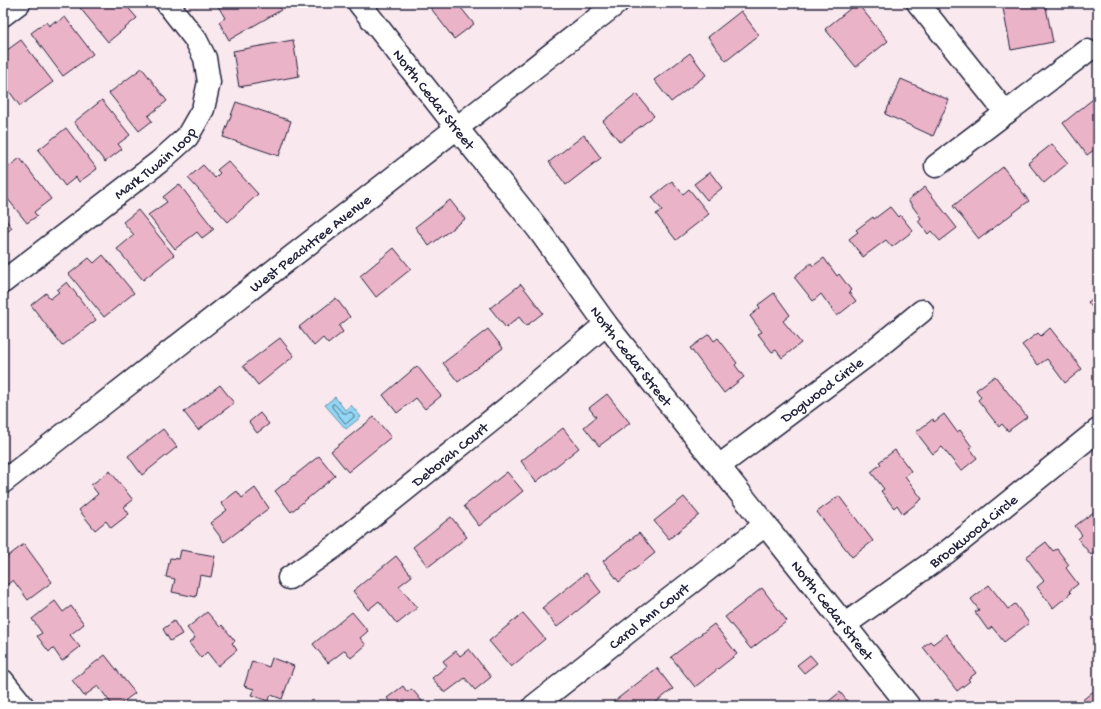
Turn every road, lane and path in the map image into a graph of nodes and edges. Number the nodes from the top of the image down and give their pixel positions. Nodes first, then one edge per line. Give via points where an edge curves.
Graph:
1 (18, 3) edge
2 (167, 3) edge
3 (359, 3) edge
4 (617, 3) edge
5 (918, 3) edge
6 (3, 15) edge
7 (1087, 51) dead end
8 (1006, 113) junction
9 (457, 128) junction
10 (936, 166) dead end
11 (3, 282) edge
12 (922, 311) dead end
13 (606, 324) junction
14 (1098, 430) edge
15 (719, 466) junction
16 (3, 482) edge
17 (765, 525) junction
18 (289, 578) dead end
19 (844, 625) junction
20 (3, 681) edge
21 (23, 706) edge
22 (534, 706) edge
23 (909, 706) edge

1 - 6 street
2 - 11 street, Mark Twain Loop via 196,40 205,58 210,82 203,109 187,137 160,162
3 - 9 street, North Cedar Street
4 - 9 street, West Peachtree Avenue
5 - 8 street
7 - 8 street
8 - 10 street
9 - 13 street, North Cedar Street via 538,228
9 - 16 street, West Peachtree Avenue
12 - 15 street, Dogwood Circle via 873,351
13 - 15 street, North Cedar Street
13 - 18 street, Deborah Court via 512,404 334,547
14 - 19 street, Brookwood Circle via 947,552
15 - 17 street, North Cedar Street
17 - 19 street, North Cedar Street
17 - 22 street, Carol Ann Court
19 - 23 street, North Cedar Street
20 - 21 street

